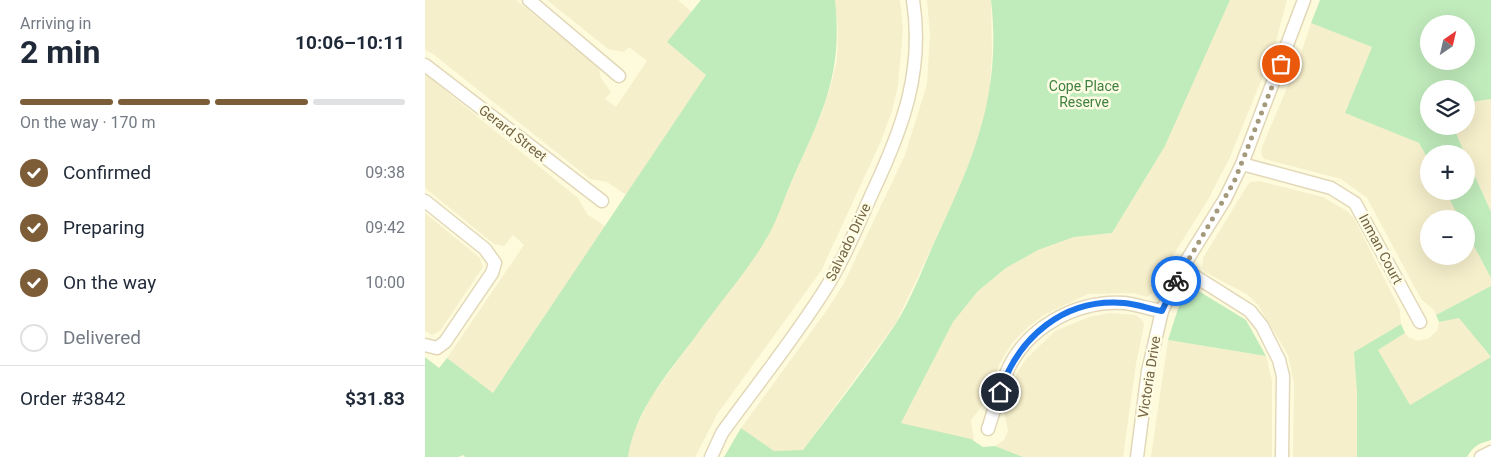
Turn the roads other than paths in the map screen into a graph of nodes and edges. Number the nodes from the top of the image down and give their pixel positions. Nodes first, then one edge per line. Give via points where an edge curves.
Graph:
1 (529, 0) edge
2 (913, 0) edge
3 (1304, 0) edge
4 (425, 65) edge
5 (619, 76) dead end
6 (1242, 164) junction
7 (425, 201) edge
8 (601, 201) dead end
9 (1182, 268) junction
10 (1162, 311) junction
11 (1420, 322) dead end
12 (425, 345) edge
13 (988, 429) dead end
14 (1491, 452) edge
15 (711, 457) edge
16 (1137, 457) edge
17 (1282, 457) edge
18 (1481, 457) edge

1 - 5 street
2 - 15 street, Salvado Drive via 916,52 911,93 896,141 824,292 722,433
3 - 6 street, Victoria Drive
4 - 8 street, Gerard Street
6 - 9 street, Victoria Drive via 1225,199
6 - 11 street, Inman Court via 1331,188 1355,203
7 - 12 street via 485,250 495,263 492,273 445,342 437,348
9 - 10 street, Victoria Drive
9 - 17 street via 1242,305 1262,326 1279,360 1283,376
10 - 13 street via 1125,303 1103,303 1076,309 1054,320 1032,336 1006,373
10 - 16 street, Victoria Drive via 1148,371
14 - 18 street

